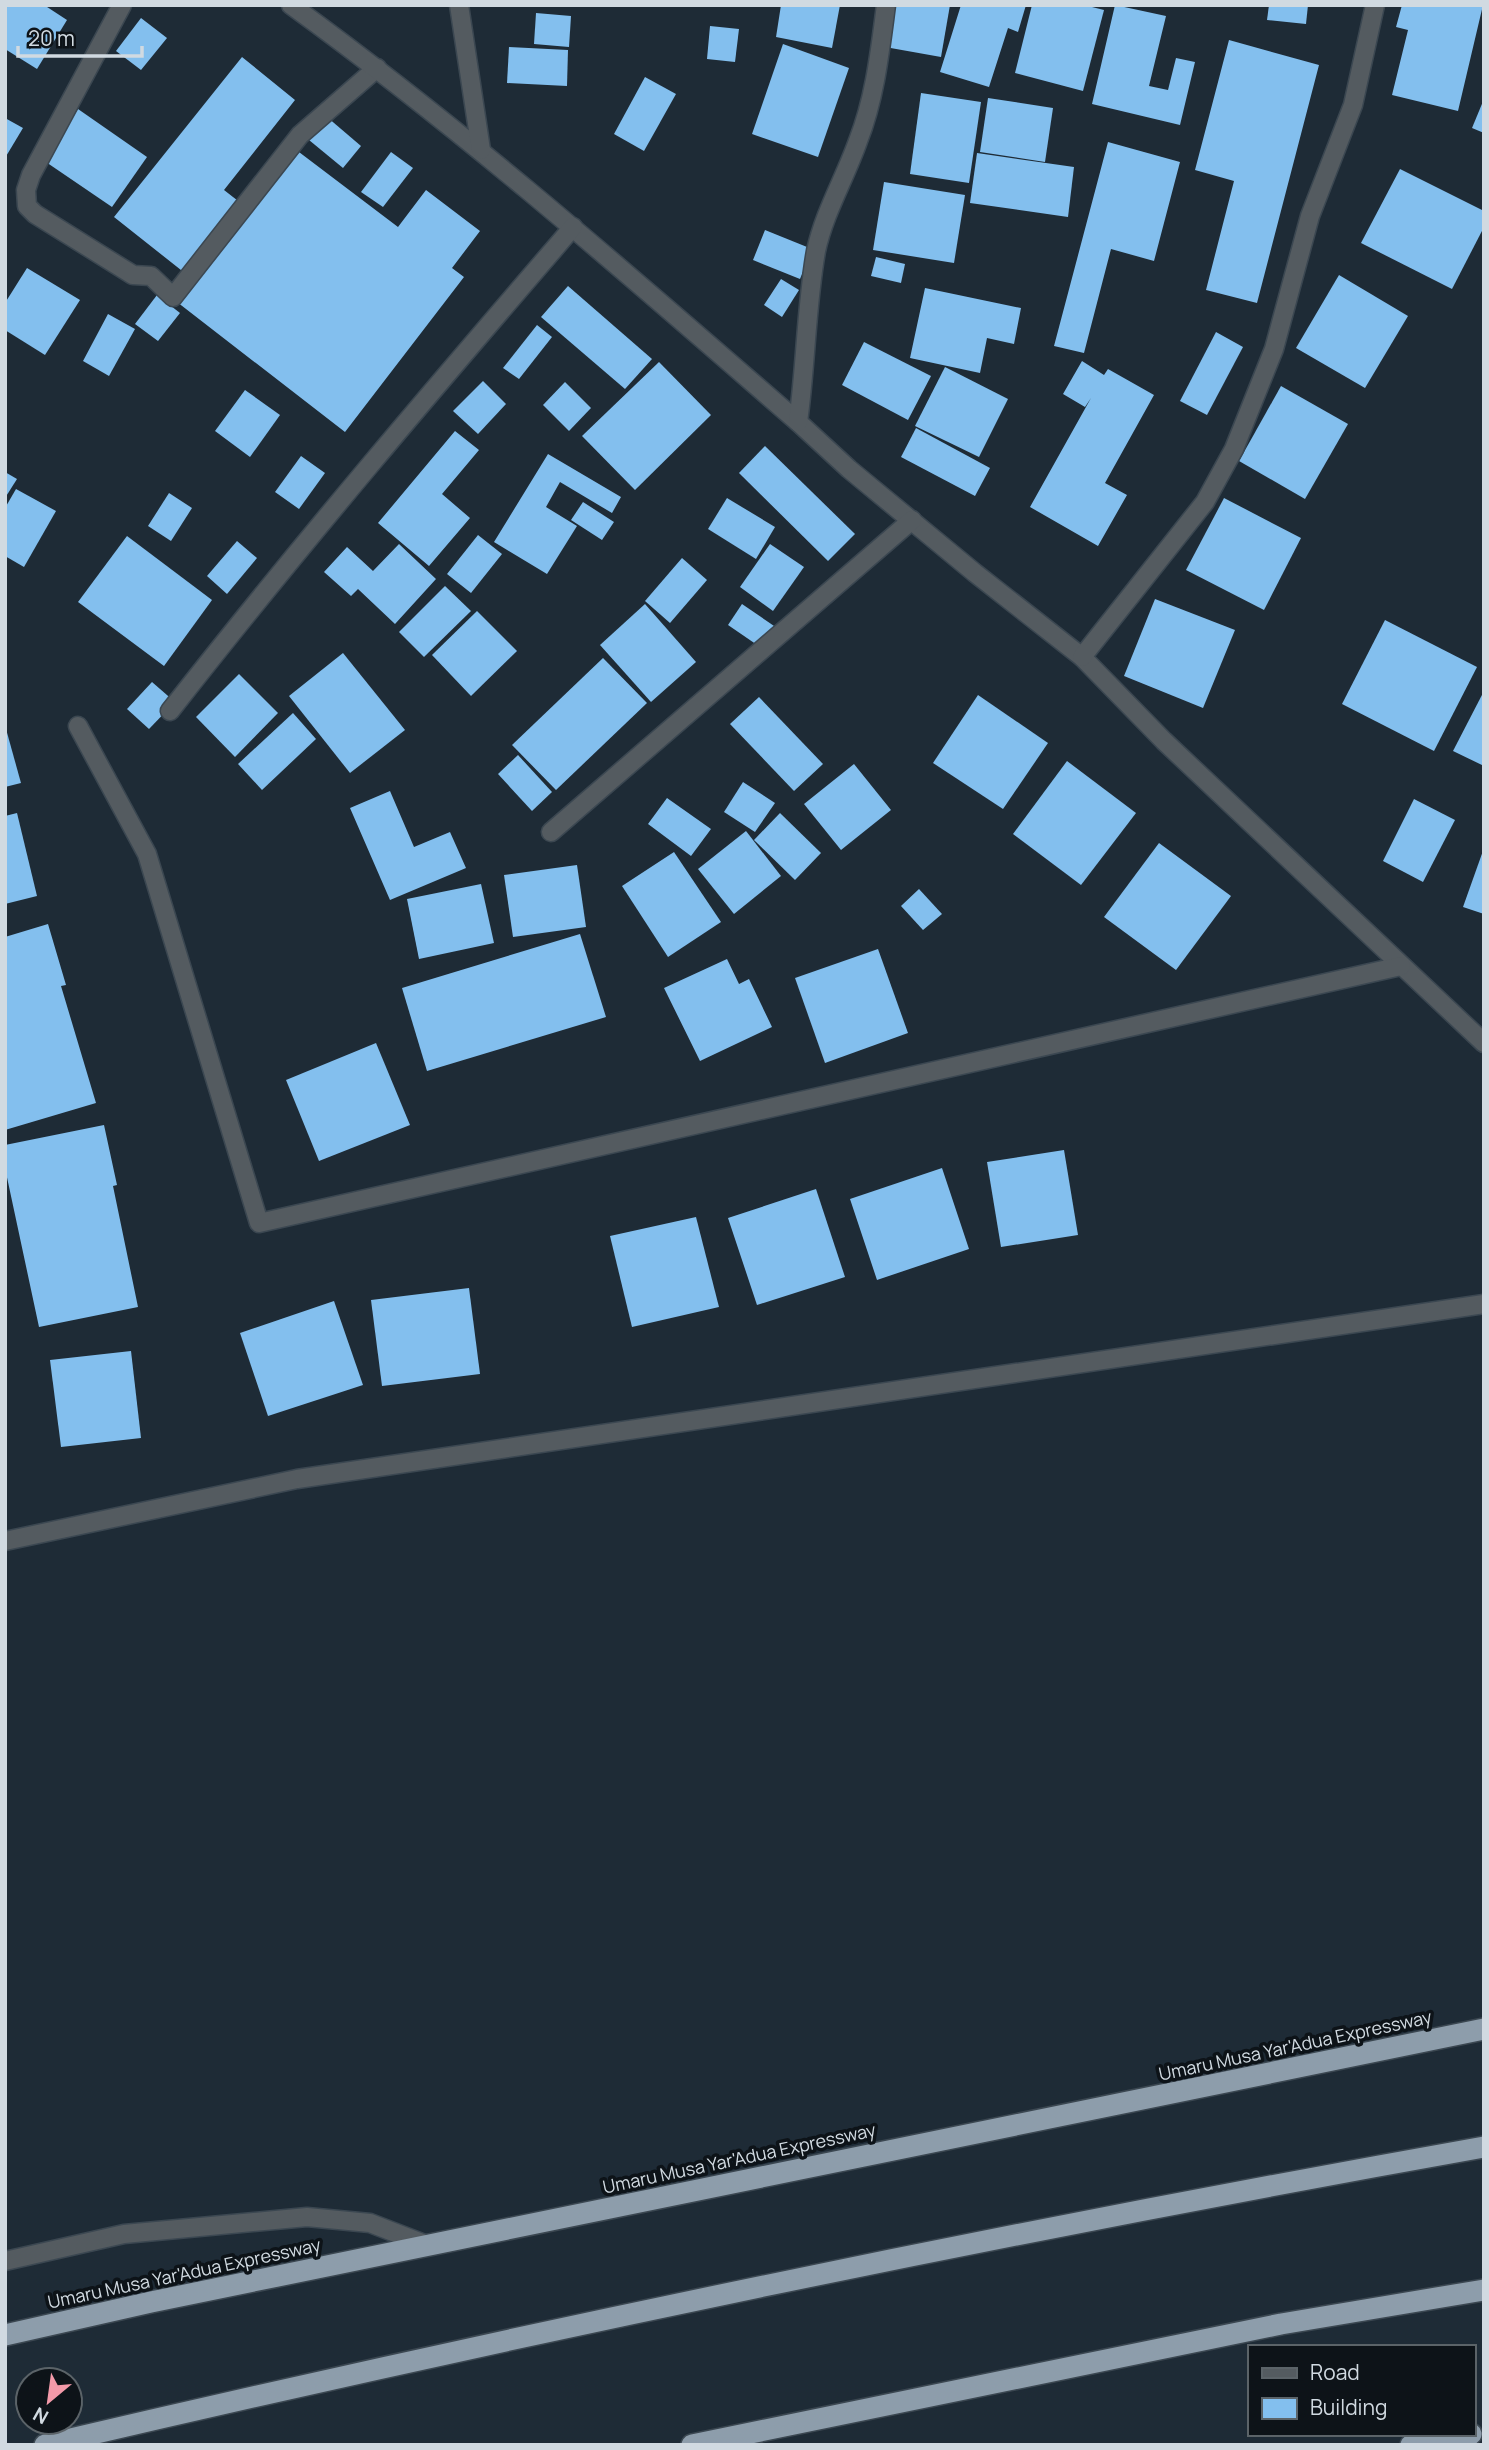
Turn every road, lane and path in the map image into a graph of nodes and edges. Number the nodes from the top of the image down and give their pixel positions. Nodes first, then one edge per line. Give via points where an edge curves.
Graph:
1 (122, 5) edge
2 (291, 5) edge
3 (458, 5) edge
4 (886, 5) edge
5 (1375, 5) edge
6 (377, 68) junction
7 (481, 150) junction
8 (573, 227) junction
9 (798, 422) junction
10 (912, 520) junction
11 (1082, 657) junction
12 (170, 711) dead end
13 (78, 726) dead end
14 (551, 832) dead end
15 (1401, 966) junction
16 (1484, 1043) edge
17 (1484, 1304) edge
18 (5, 1541) edge
19 (1484, 2029) edge
20 (1484, 2147) edge
21 (427, 2245) junction
22 (5, 2261) edge
23 (1484, 2290) edge
24 (5, 2335) edge
25 (1461, 2436) edge
26 (46, 2445) edge
27 (692, 2445) edge
28 (1410, 2445) edge

1 - 6 street via 31,176 27,206 132,275 151,276 173,297 300,135
2 - 6 street
3 - 7 street
4 - 9 street via 873,93 817,249
5 - 11 street via 1353,105 1310,216 1274,349 1234,449 1205,502
6 - 7 street
7 - 8 street
8 - 9 street
8 - 12 street via 408,418
9 - 10 street
10 - 11 street
10 - 14 street
11 - 15 street
13 - 15 street via 147,854 260,1223
15 - 16 street
17 - 18 street via 297,1479
19 - 21 highway, Umaru Musa Yar'Adua Expressway
20 - 26 highway via 817,2275
21 - 22 street via 370,2223 307,2217 124,2234
21 - 24 highway, Umaru Musa Yar'Adua Expressway
23 - 27 highway via 1268,2327
25 - 28 highway

